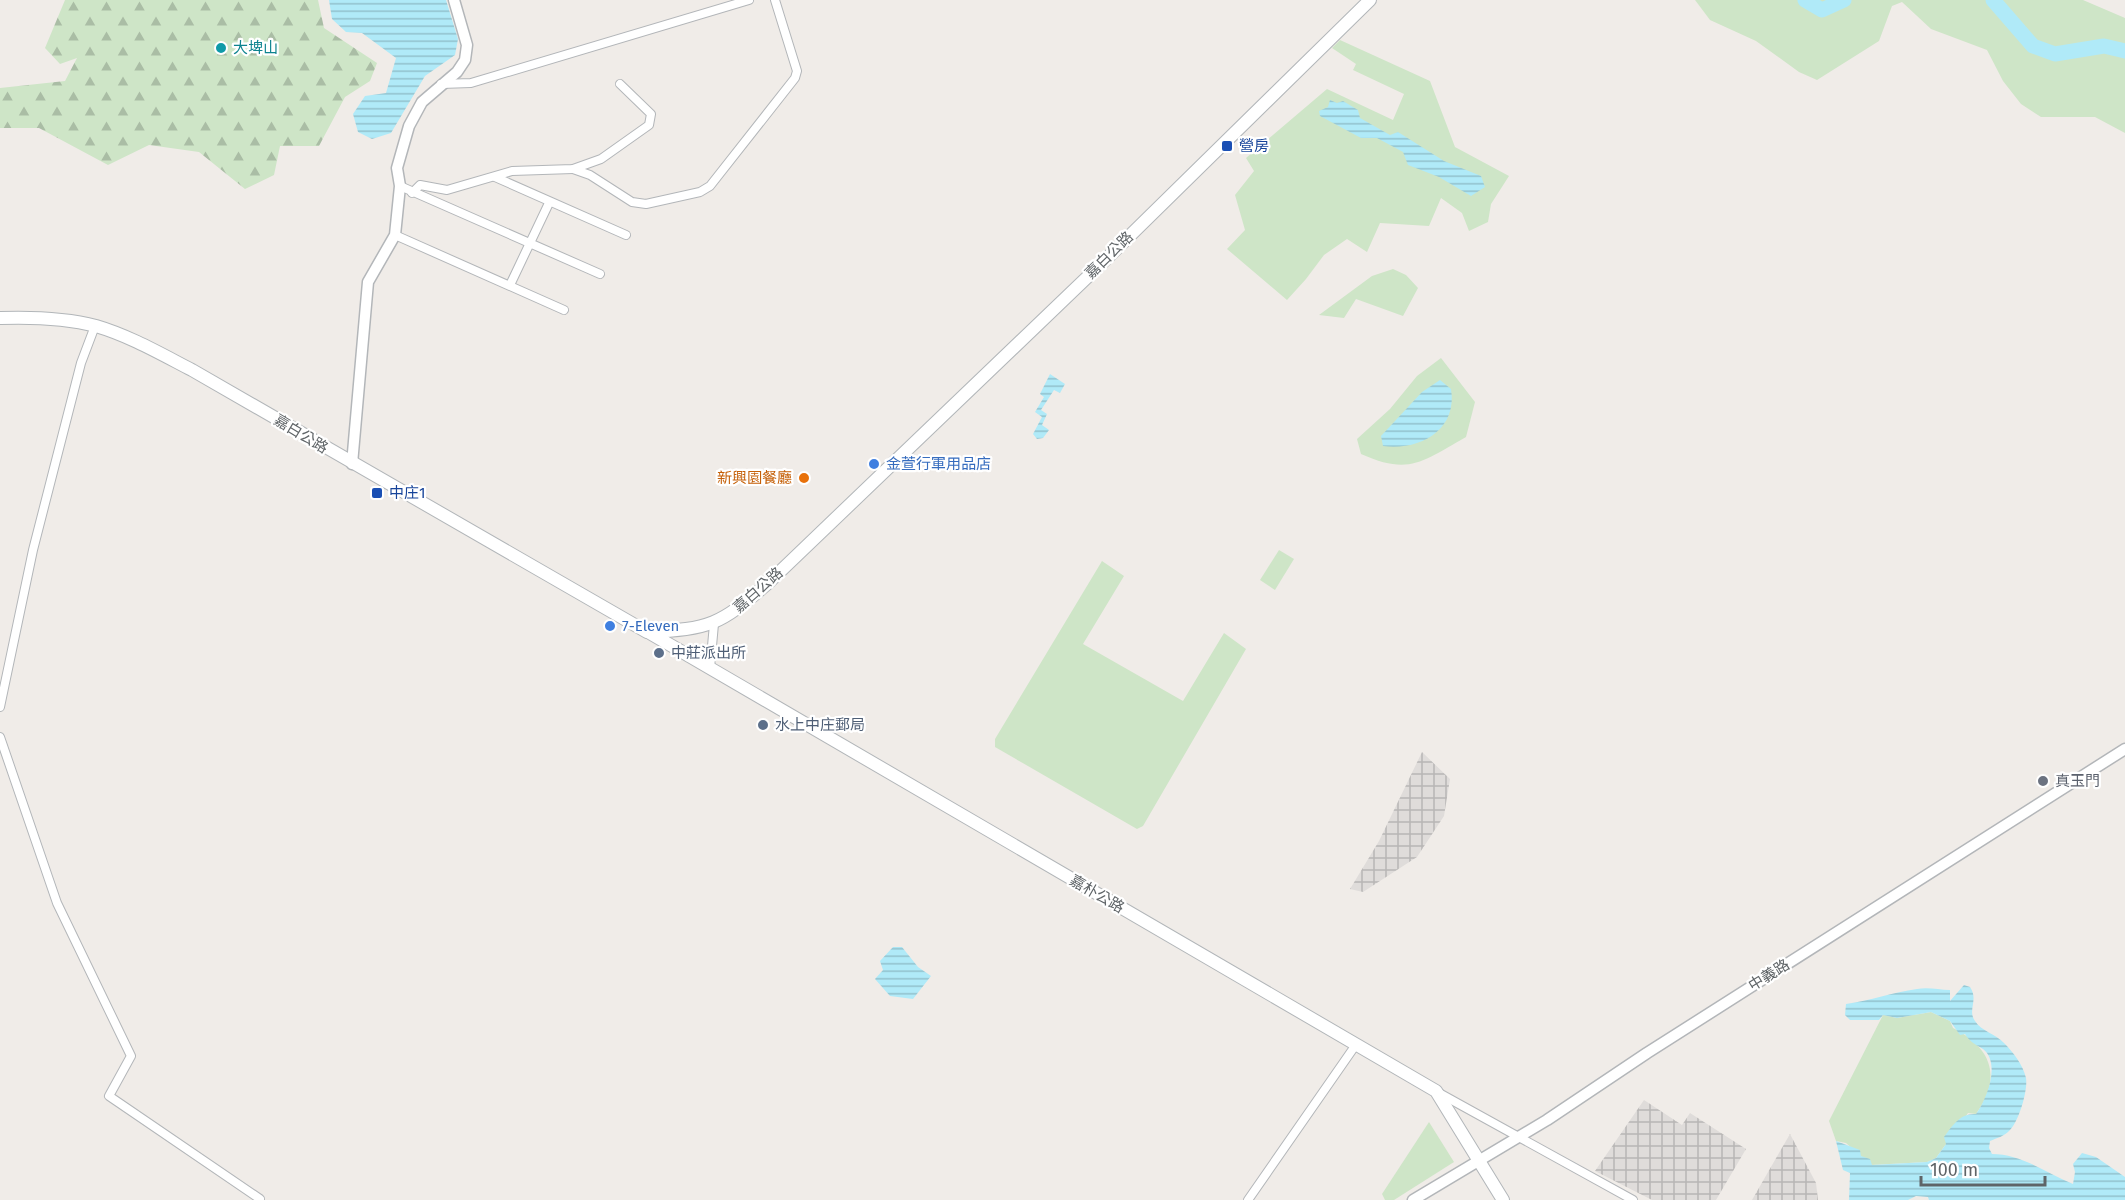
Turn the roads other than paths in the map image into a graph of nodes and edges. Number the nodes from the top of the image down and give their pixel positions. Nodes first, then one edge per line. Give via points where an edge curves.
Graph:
1 (454, 0) edge
2 (749, 0) edge
3 (775, 0) edge
4 (1370, 0) edge
5 (620, 84) dead end
6 (438, 85) junction
7 (573, 168) junction
8 (495, 177) junction
9 (400, 186) junction
10 (412, 193) junction
11 (549, 202) junction
12 (395, 235) junction
13 (626, 235) dead end
14 (530, 243) junction
15 (600, 274) dead end
16 (510, 285) junction
17 (564, 310) dead end
18 (0, 318) edge
19 (95, 326) junction
20 (352, 464) junction
21 (714, 624) junction
22 (648, 632) junction
23 (710, 668) junction
24 (0, 706) edge
25 (0, 737) edge
26 (2125, 749) edge
27 (1355, 1046) junction
28 (1436, 1091) junction
29 (1517, 1138) junction
30 (1478, 1160) junction
31 (260, 1199) edge
32 (1248, 1200) edge
33 (1413, 1200) edge
34 (1503, 1200) edge
35 (1633, 1200) edge

1 - 6 street via 467,45 465,60 457,72
2 - 6 street via 471,83
3 - 7 street via 797,71 795,78 710,186 700,192 646,204 632,202
4 - 21 main road, 嘉白公路 via 767,584
5 - 7 street via 651,114 649,125 601,159
6 - 9 street via 422,102 409,126 397,168
7 - 8 street via 513,171
8 - 10 street via 447,190 420,185
8 - 11 street
9 - 10 street
9 - 12 street
10 - 14 street
11 - 13 street
11 - 14 street
12 - 16 street
12 - 20 street via 368,282 365,296
14 - 15 street
14 - 16 street
16 - 17 street
18 - 19 main road, 嘉白公路
19 - 20 main road, 嘉白公路 via 141,343 192,370
19 - 24 street via 81,363 33,550
20 - 22 main road, 嘉白公路
21 - 22 main road, 嘉白公路 via 682,631
21 - 23 street
22 - 23 main road, 嘉朴公路
23 - 27 main road, 嘉朴公路
25 - 31 street via 57,903 131,1056 109,1096
26 - 29 street, 中義路
27 - 28 main road, 嘉朴公路
27 - 32 street
28 - 29 street
28 - 30 main road, 嘉朴公路
29 - 30 street, 中義路
29 - 35 street
30 - 33 street, 中義路
30 - 34 main road, 嘉朴公路

